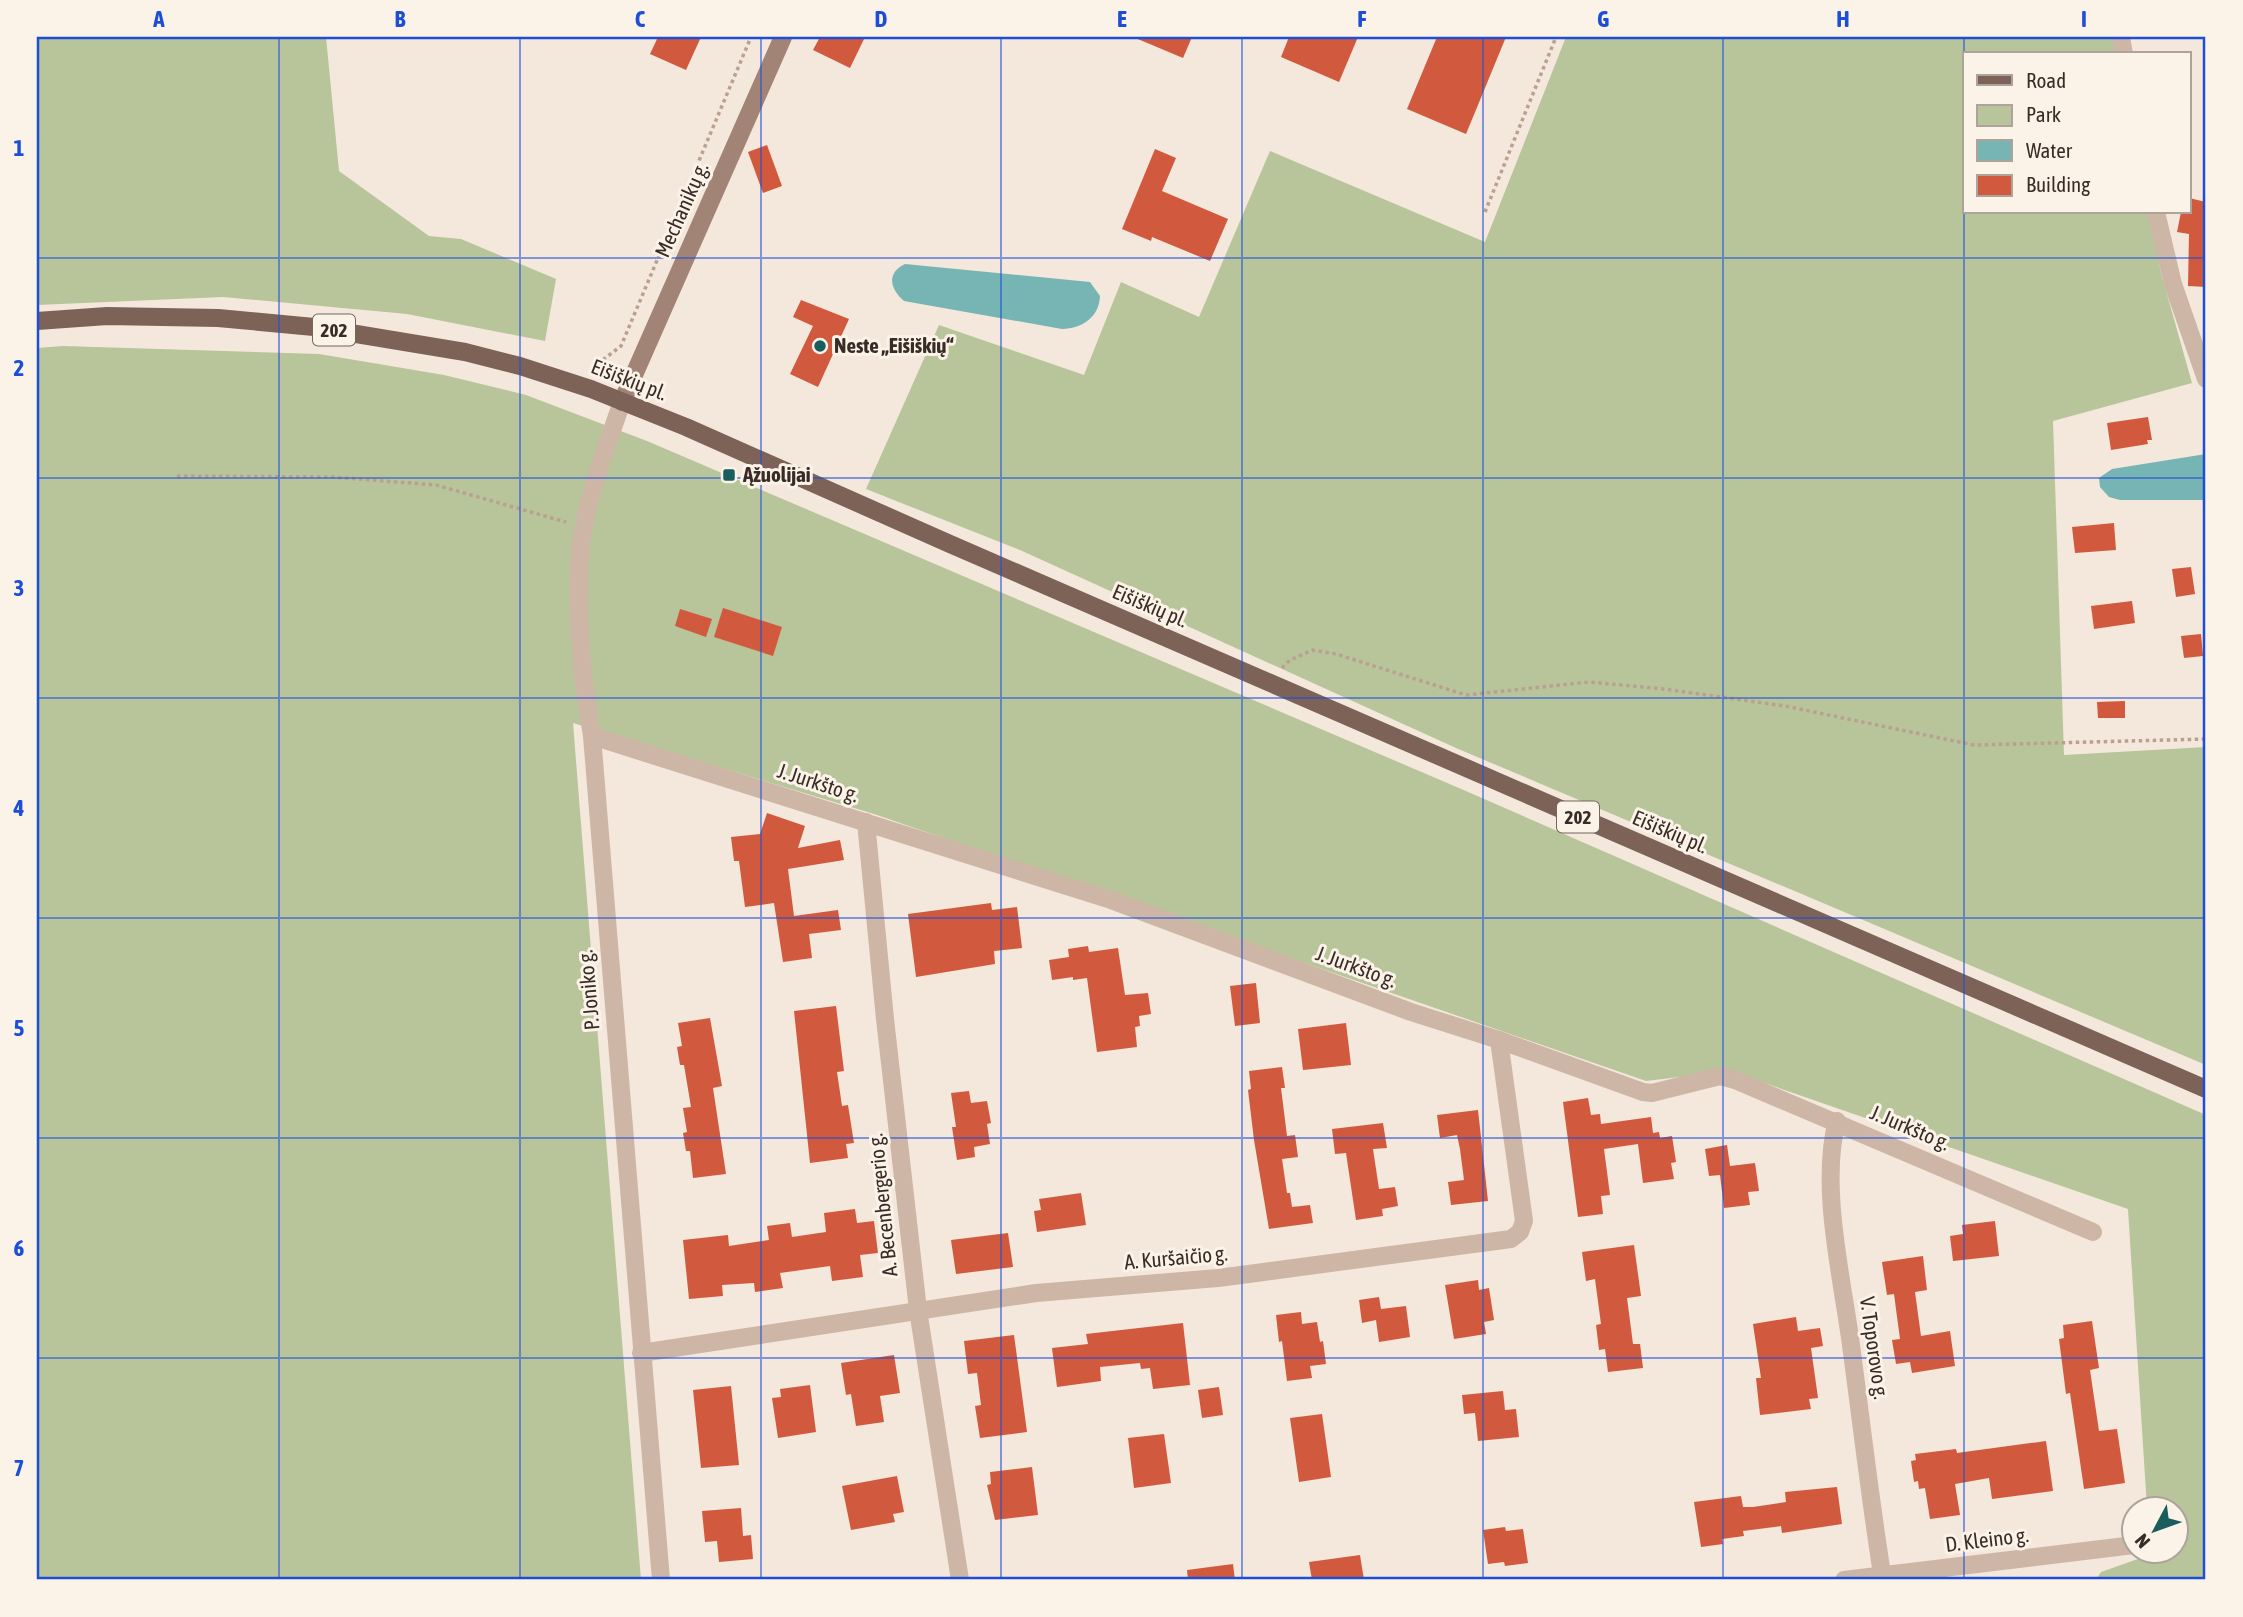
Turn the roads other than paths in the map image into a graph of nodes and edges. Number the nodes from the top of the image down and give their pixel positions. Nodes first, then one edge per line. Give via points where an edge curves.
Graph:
1 (783, 37) edge
2 (2156, 214) edge
3 (37, 321) edge
4 (2206, 379) edge
5 (622, 402) junction
6 (592, 736) junction
7 (866, 822) junction
8 (1499, 1040) junction
9 (2206, 1089) edge
10 (1837, 1121) junction
11 (2093, 1232) dead end
12 (918, 1310) junction
13 (641, 1353) junction
14 (2120, 1547) edge
15 (1883, 1578) edge
16 (661, 1580) edge
17 (960, 1580) edge
18 (1844, 1580) edge

1 - 5 main road, Mechanikų g.
2 - 4 street via 2173,284
3 - 5 main road, Eišiškių pl. / 202 via 107,316 218,318 314,327 465,352
5 - 6 street, P. Joniko g. via 592,491 580,555 579,632
5 - 9 main road, Eišiškių pl. / 202
6 - 7 street, J. Jurkšto g.
6 - 13 street, P. Joniko g.
7 - 8 street, J. Jurkšto g. via 1111,900 1411,1012
7 - 12 street, A. Becenbergerio g.
8 - 10 street, J. Jurkšto g. via 1643,1092 1720,1076
8 - 12 street, A. Kuršaičio g. via 1524,1221 1511,1239 1218,1278 1036,1293
10 - 11 street, J. Jurkšto g.
10 - 15 street, V. Toporovo g. via 1829,1165 1835,1227
12 - 13 street, A. Kuršaičio g.
12 - 17 street, A. Becenbergerio g.
13 - 16 street, P. Joniko g.
14 - 15 street, D. Kleino g.
15 - 18 street, D. Kleino g.

